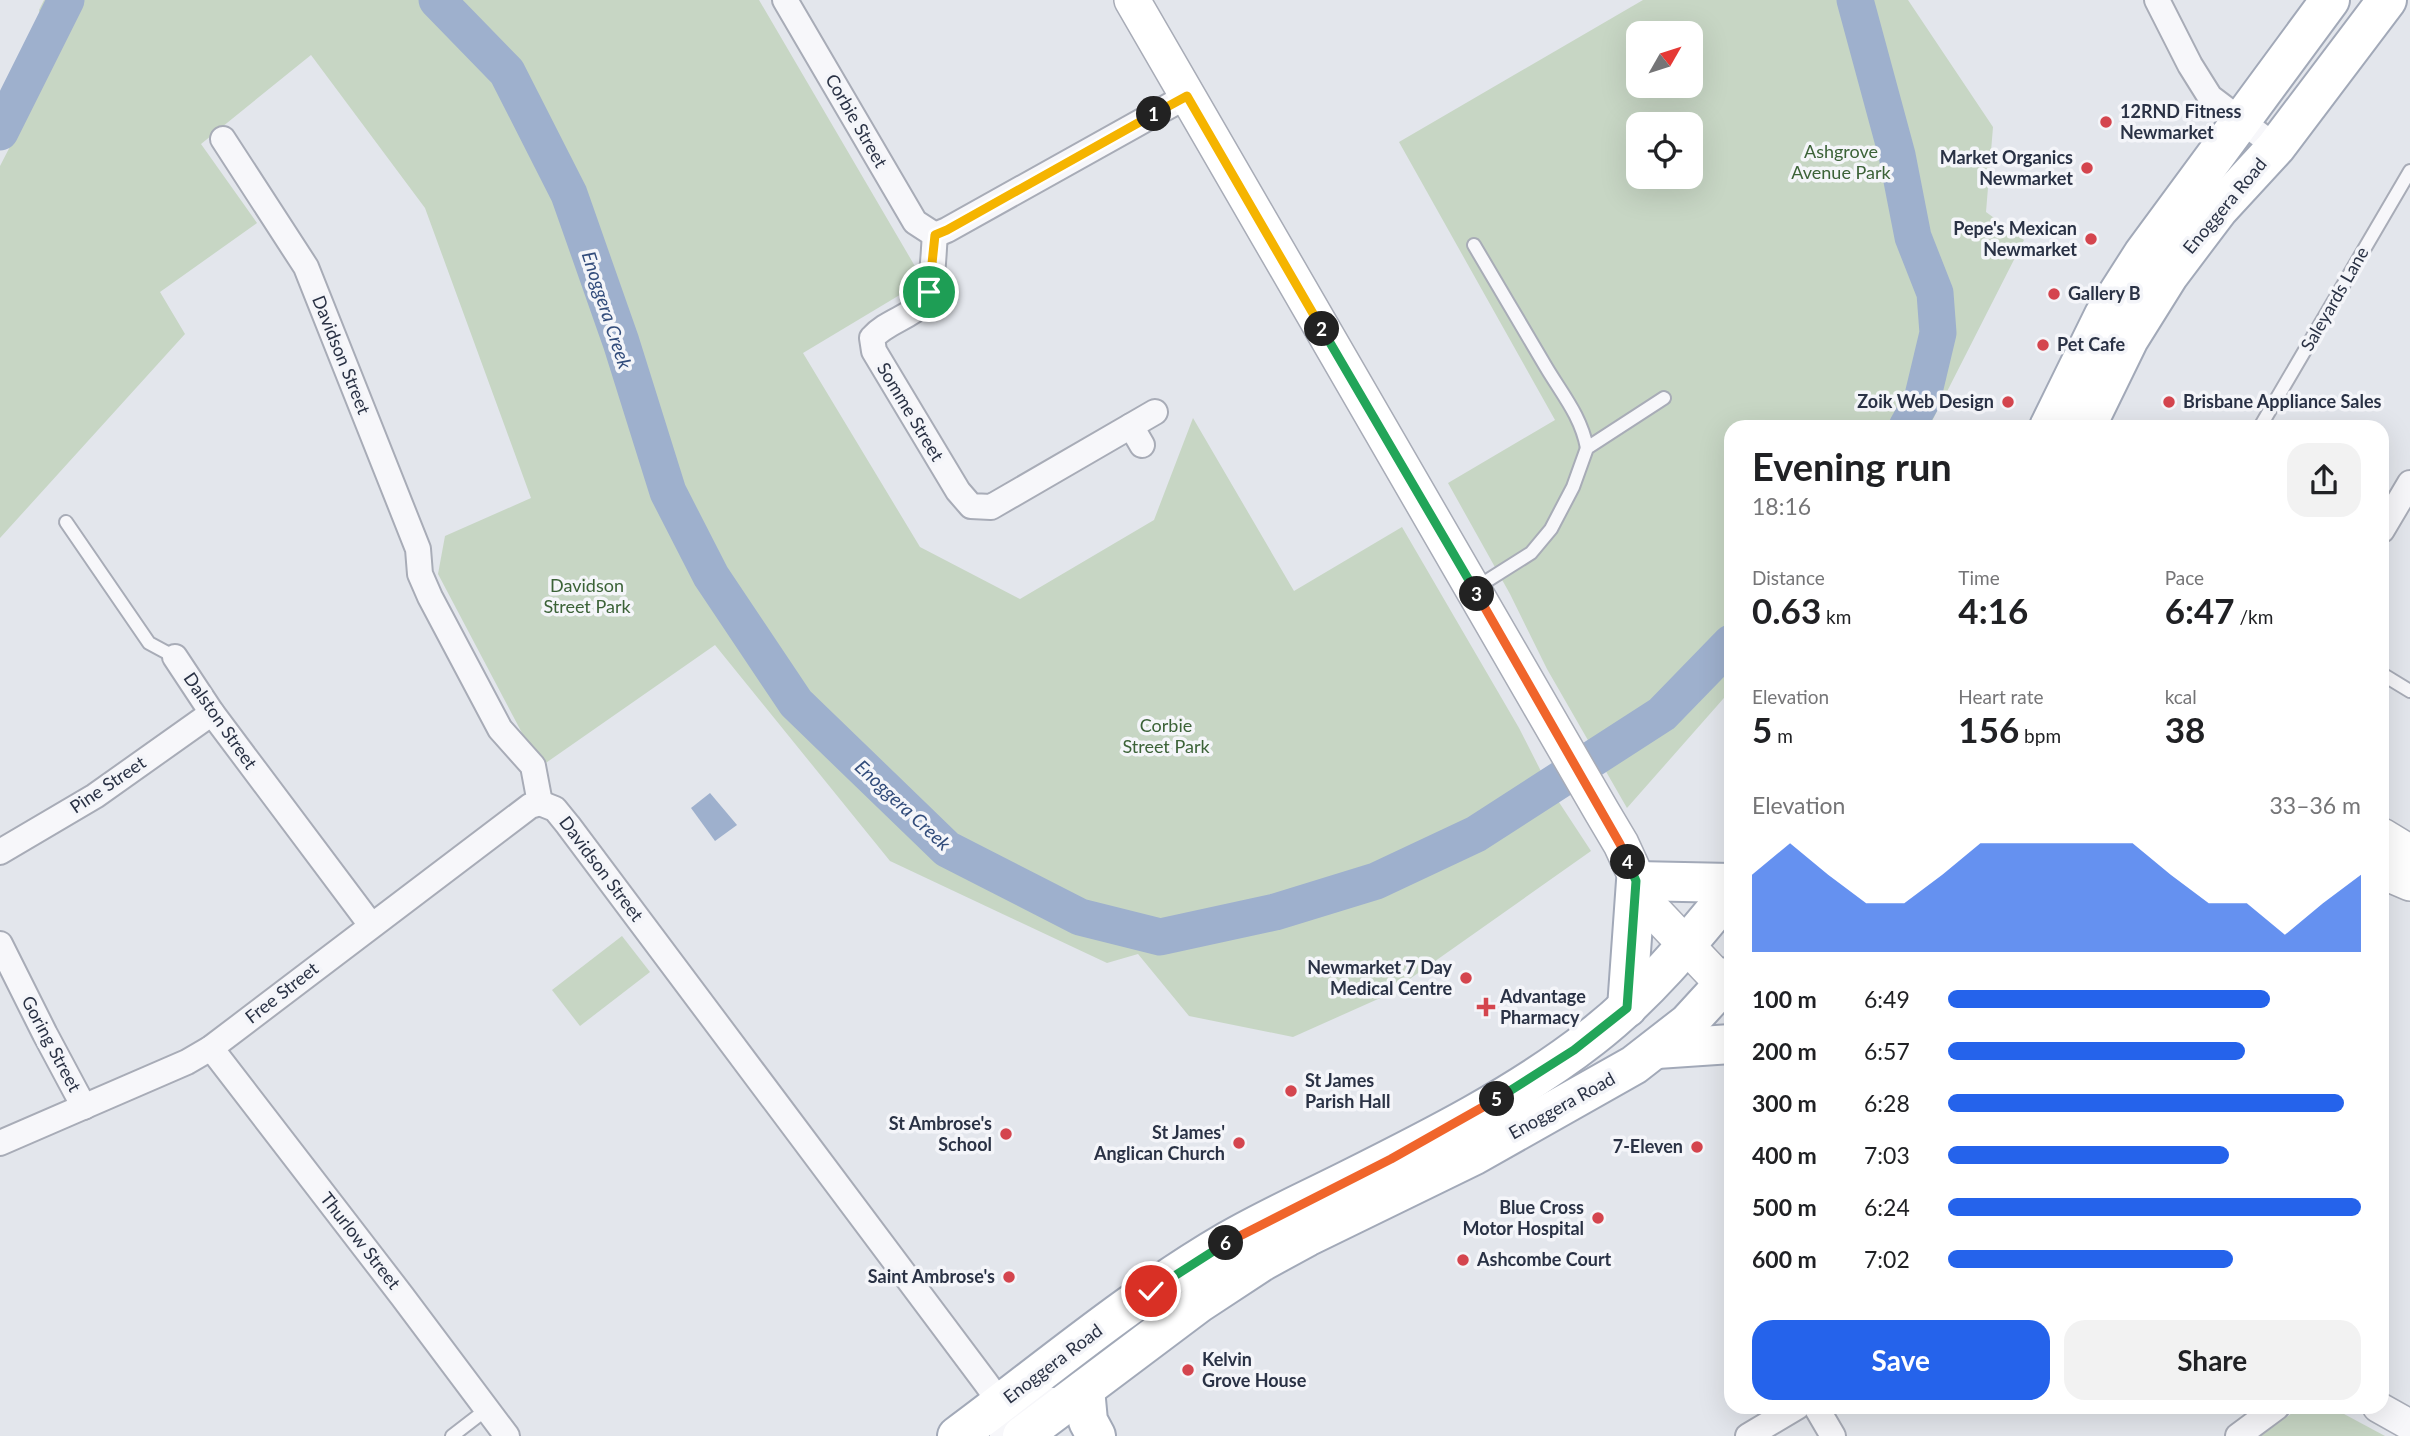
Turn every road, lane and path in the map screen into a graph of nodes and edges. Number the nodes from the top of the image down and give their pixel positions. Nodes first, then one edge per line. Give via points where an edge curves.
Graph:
1 (785, 0) edge
2 (1132, 0) edge
3 (2157, 0) edge
4 (2330, 0) edge
5 (2386, 0) edge
6 (1187, 96) junction
7 (2241, 122) junction
8 (223, 139) dead end
9 (2276, 147) junction
10 (2410, 171) edge
11 (935, 235) junction
12 (1474, 246) dead end
13 (1664, 398) dead end
14 (1155, 412) dead end
15 (2052, 420) edge
16 (2089, 420) edge
17 (2264, 420) edge
18 (1587, 448) junction
19 (2410, 483) edge
20 (2389, 518) edge
21 (66, 522) dead end
22 (1474, 590) junction
23 (175, 657) joint
24 (2389, 678) edge
25 (2410, 691) edge
26 (212, 713) junction
27 (540, 803) junction
28 (2389, 840) edge
29 (0, 852) edge
30 (2410, 853) edge
31 (2389, 874) edge
32 (1636, 881) junction
33 (1724, 883) edge
34 (2410, 883) edge
35 (1724, 900) edge
36 (371, 925) junction
37 (0, 944) edge
38 (1686, 947) junction
39 (1724, 980) edge
40 (1724, 989) edge
41 (1627, 1008) junction
42 (1724, 1044) edge
43 (211, 1048) junction
44 (1657, 1049) junction
45 (85, 1107) junction
46 (0, 1143) edge
47 (1078, 1395) junction
48 (487, 1409) junction
49 (1785, 1414) edge
50 (1820, 1414) edge
51 (2268, 1414) edge
52 (2389, 1414) edge
53 (1001, 1420) edge
54 (2410, 1426) edge
55 (452, 1436) edge
56 (507, 1436) edge
57 (957, 1436) edge
58 (1022, 1436) edge
59 (1096, 1436) edge
60 (1748, 1436) edge
61 (1833, 1436) edge
62 (2238, 1436) edge

1 - 11 street, Corbie Street via 915,222
2 - 6 main road
3 - 7 street via 2204,90
4 - 7 main road, Enoggera Road
5 - 9 main road, Enoggera Road
6 - 11 street
6 - 22 main road
7 - 9 street
7 - 15 main road, Enoggera Road via 2124,284
8 - 27 street, Davidson Street via 306,267 418,549 420,574 430,597 500,729 533,766
9 - 16 main road, Enoggera Road via 2218,210 2169,275 2129,339
10 - 17 lane, Saleyards Lane
11 - 14 street, Somme Street via 929,292 921,304 872,338 874,351 971,506 991,508 1137,436
12 - 18 lane via 1576,412
13 - 18 lane
18 - 22 lane via 1551,529 1531,553
19 - 20 street
21 - 23 lane, Dalston Street via 149,643
22 - 32 main road via 1602,811
23 - 26 street, Dalston Street
24 - 25 lane
26 - 29 street, Pine Street via 95,796
26 - 36 street, Dalston Street
27 - 36 street, Free Street
27 - 53 street, Davidson Street via 555,809 568,825
28 - 30 main road
31 - 34 main road
32 - 33 main road
32 - 38 main road via 1650,907
32 - 41 main road
35 - 38 main road, Enoggera Road
36 - 43 street, Free Street
37 - 45 street, Goring Street
38 - 39 main road
38 - 41 main road, Enoggera Road
40 - 44 main road, Enoggera Road
41 - 53 main road, Enoggera Road via 1574,1050 1477,1111 1189,1265
42 - 44 main road
43 - 45 street, Free Street
43 - 48 street, Thurlow Street
44 - 47 main road, Enoggera Road via 1473,1156 1263,1261 1199,1303
45 - 46 street, Free Street
47 - 53 street via 1040,1399
47 - 58 main road, Enoggera Road
47 - 59 main road
48 - 55 lane
48 - 56 street, Thurlow Street
49 - 60 street
50 - 61 street
51 - 62 street
52 - 54 street
53 - 57 main road, Enoggera Road

